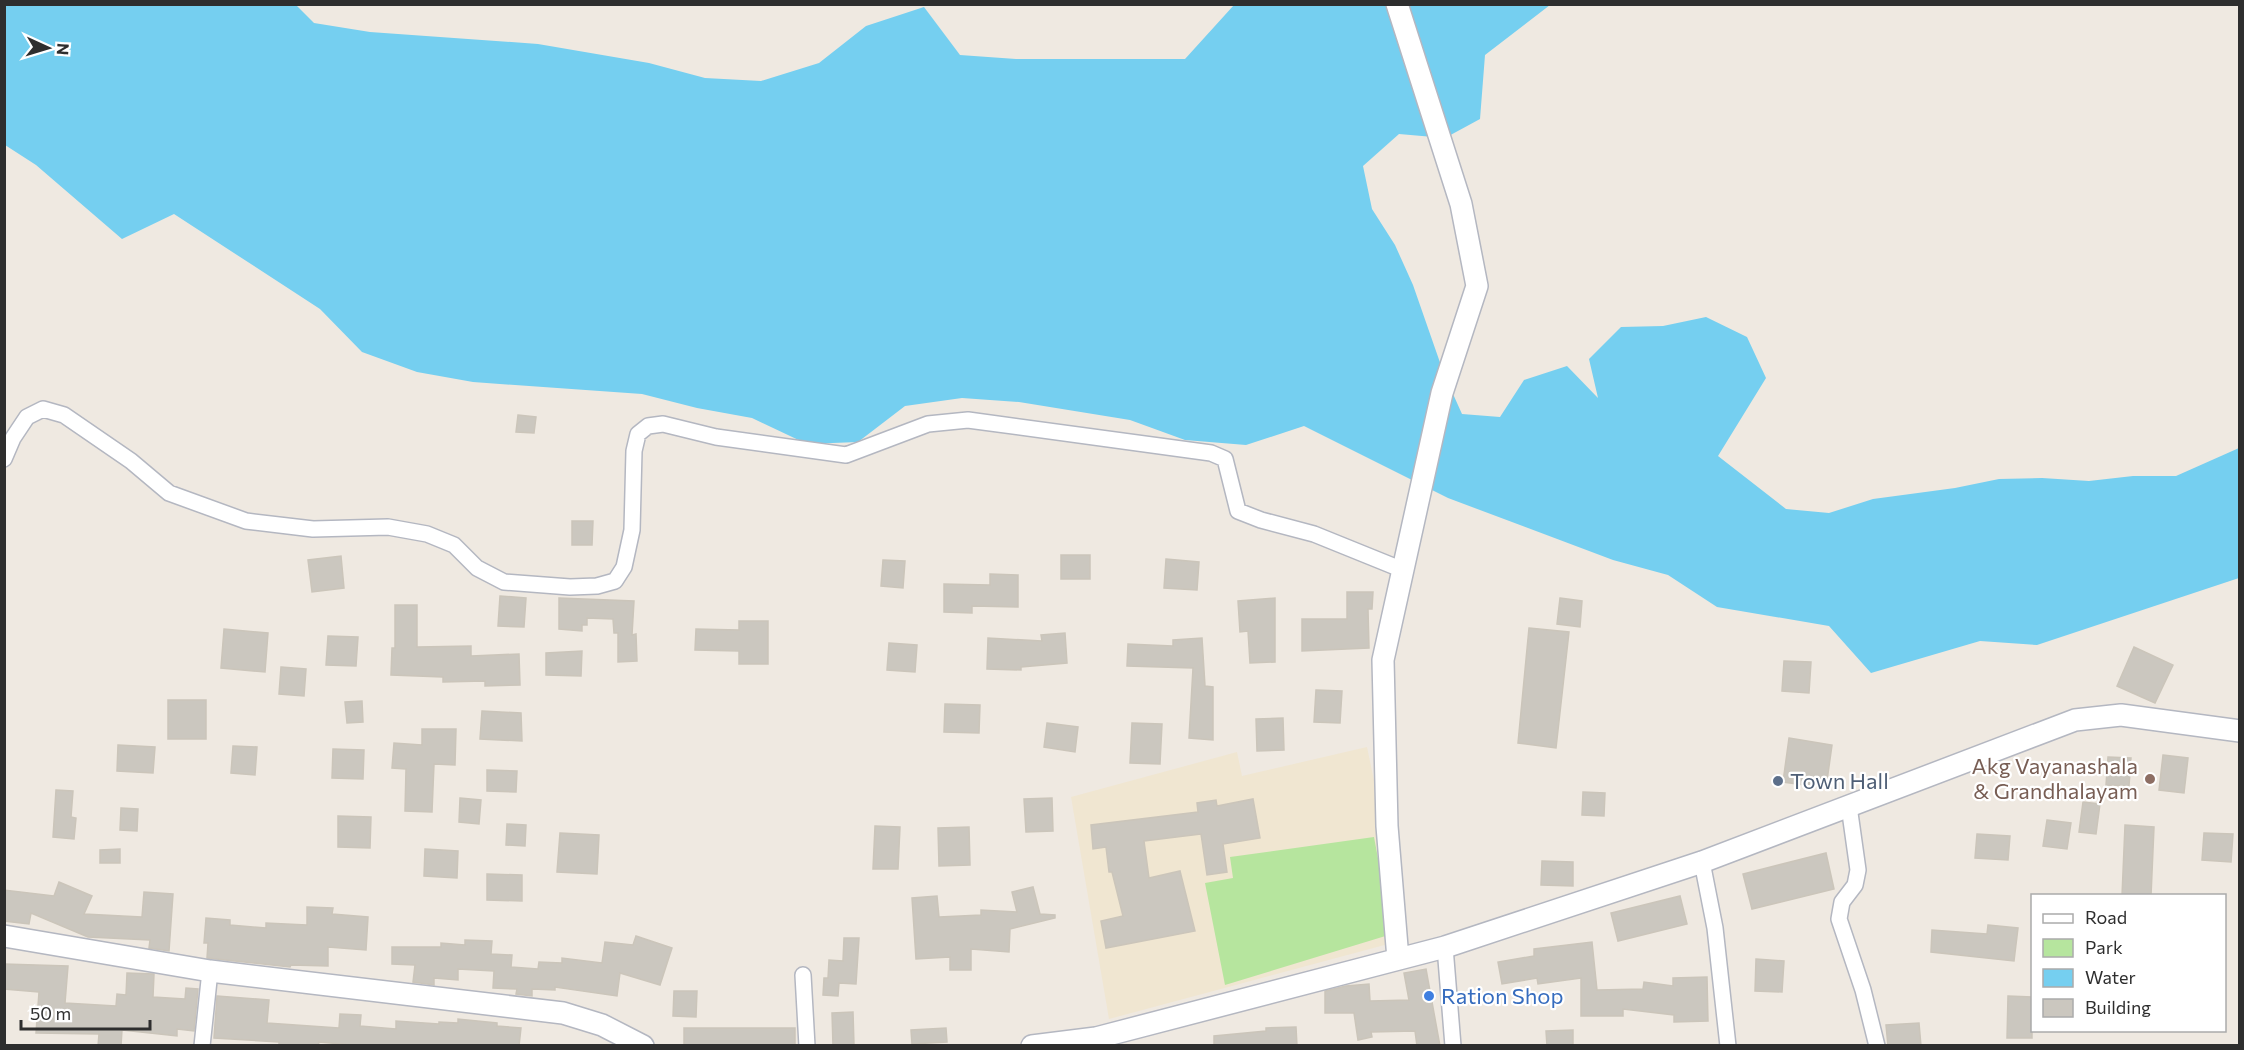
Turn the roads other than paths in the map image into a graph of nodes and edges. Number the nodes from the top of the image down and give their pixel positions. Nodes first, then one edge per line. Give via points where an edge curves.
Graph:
1 (1397, 4) edge
2 (4, 459) edge
3 (1403, 570) junction
4 (2240, 731) edge
5 (1849, 806) junction
6 (1702, 862) junction
7 (4, 936) edge
8 (1445, 947) junction
9 (1398, 959) junction
10 (210, 971) junction
11 (804, 975) dead end
12 (1097, 1042) edge
13 (637, 1044) edge
14 (202, 1046) edge
15 (807, 1046) edge
16 (1032, 1046) edge
17 (1453, 1046) edge
18 (1728, 1046) edge
19 (1877, 1046) edge

1 - 3 main road via 1461,204 1477,286 1442,393
2 - 3 street via 27,417 43,409 64,415 131,461 169,493 246,521 313,530 388,527 427,534 454,545 477,568 504,582 597,586 615,580 624,567 632,530 634,451 638,434 648,426 663,423 716,437 846,455 928,424 968,420 1210,453 1225,459 1238,511 1314,534
3 - 9 main road via 1383,660 1386,826
4 - 5 main road via 2121,715 2084,718
5 - 6 main road
5 - 19 street via 1858,870 1855,885 1842,902 1839,919
6 - 8 main road
6 - 18 street via 1715,927
7 - 10 main road
8 - 9 main road
8 - 17 street
9 - 12 main road
10 - 13 main road via 563,1013 602,1025
10 - 14 street
11 - 15 street
12 - 16 main road

